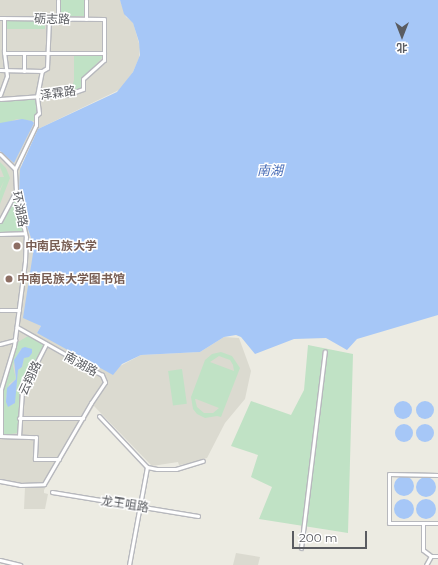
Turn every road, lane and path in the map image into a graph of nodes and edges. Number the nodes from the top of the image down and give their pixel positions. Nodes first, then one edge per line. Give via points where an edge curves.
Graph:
1 (58, 0) edge
2 (86, 0) edge
3 (0, 18) edge
4 (4, 18) junction
5 (48, 18) junction
6 (58, 19) junction
7 (86, 19) junction
8 (4, 53) junction
9 (24, 53) junction
10 (48, 53) junction
11 (104, 53) junction
12 (0, 70) edge
13 (6, 71) junction
14 (24, 71) junction
15 (42, 71) junction
16 (0, 95) edge
17 (37, 96) junction
18 (0, 99) edge
19 (0, 154) edge
20 (15, 169) junction
21 (16, 191) junction
22 (0, 221) edge
23 (25, 233) junction
24 (0, 234) edge
25 (0, 310) edge
26 (19, 310) junction
27 (17, 327) junction
28 (15, 340) junction
29 (0, 344) edge
30 (46, 344) junction
31 (325, 351) dead end
32 (99, 416) dead end
33 (19, 418) junction
34 (83, 418) junction
35 (0, 436) edge
36 (19, 436) junction
37 (59, 459) junction
38 (204, 461) dead end
39 (147, 467) junction
40 (438, 475) edge
41 (0, 481) edge
42 (52, 492) dead end
43 (140, 507) junction
44 (198, 516) dead end
45 (423, 523) junction
46 (438, 523) edge
47 (301, 548) dead end
48 (430, 556) junction
49 (438, 556) edge
50 (0, 560) edge
51 (20, 565) edge
52 (129, 565) edge
53 (426, 565) edge

1 - 6 street
2 - 7 street
3 - 4 street, 砺志路
4 - 5 street, 砺志路
4 - 8 street
5 - 6 street, 砺志路
5 - 10 street
6 - 7 street, 砺志路
7 - 11 street, 砺志路 via 104,19
8 - 9 street
8 - 13 street
9 - 10 street
9 - 14 street
10 - 11 street
10 - 15 street, 环湖路 via 48,68
11 - 17 street, 泽霖路 via 103,61 83,79 84,88 79,92
12 - 13 street
13 - 14 street
13 - 16 street via 7,77
14 - 15 street
15 - 17 street, 环湖路
17 - 18 street, 泽霖路
17 - 20 street, 环湖路 via 39,113 36,116 36,126
19 - 20 street
20 - 21 street, 环湖路
21 - 22 street
21 - 23 street, 环湖路
23 - 24 street
23 - 26 street, 环湖路 via 25,261
25 - 26 street
26 - 27 street, 环湖路
27 - 28 street, 环湖路
27 - 30 street, 南湖路
28 - 29 street
28 - 35 street, 环湖路 via 1,389
30 - 33 street, 云翔路 via 22,391
30 - 34 street, 南湖路 via 103,376 105,384
31 - 47 street
32 - 39 street
33 - 34 street
33 - 36 street, 云翔路
34 - 37 street, 南湖路
35 - 36 street
36 - 37 street via 36,437 35,459
37 - 41 street, 南湖路 via 44,484 20,485
38 - 39 street via 176,469 157,470
39 - 43 street
40 - 45 street via 389,474 388,523
42 - 43 street, 龙王咀路
43 - 44 street, 龙王咀路
43 - 52 street
45 - 46 street
45 - 48 street via 423,550
48 - 49 street
48 - 53 street
50 - 51 street

